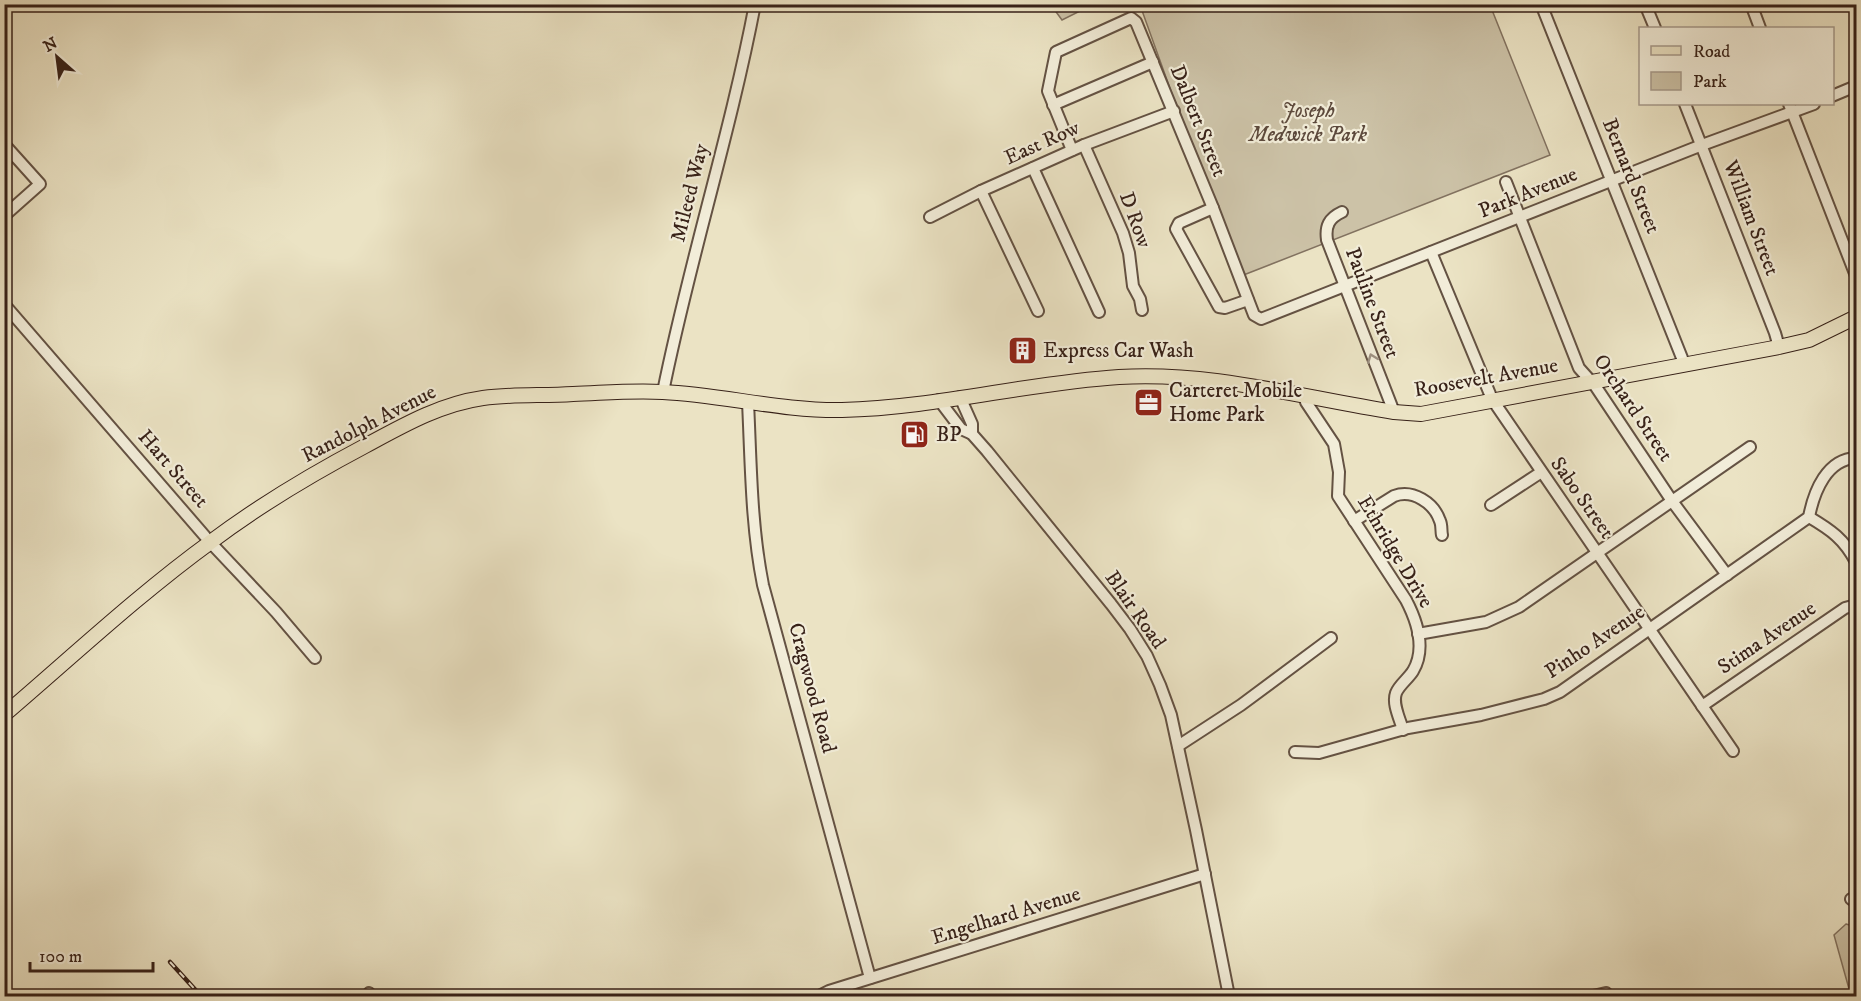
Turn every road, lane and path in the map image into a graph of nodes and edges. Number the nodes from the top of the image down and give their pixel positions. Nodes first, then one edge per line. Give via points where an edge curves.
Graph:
1 (755, 4) edge
2 (1541, 4) edge
3 (1645, 4) edge
4 (1751, 4) edge
5 (1655, 27) edge
6 (1760, 27) edge
7 (1153, 62) junction
8 (1857, 87) edge
9 (1834, 96) edge
10 (1053, 105) junction
11 (1685, 105) edge
12 (1808, 105) edge
13 (1791, 108) edge
14 (1174, 111) junction
15 (4, 144) edge
16 (1084, 145) junction
17 (1702, 145) junction
18 (1072, 150) junction
19 (1033, 168) junction
20 (1612, 180) junction
21 (1506, 182) dead end
22 (981, 191) junction
23 (1213, 208) junction
24 (1342, 212) dead end
25 (4, 216) edge
26 (930, 217) dead end
27 (1520, 218) junction
28 (1431, 252) junction
29 (1857, 276) edge
30 (1345, 287) junction
31 (1248, 300) junction
32 (4, 304) edge
33 (1142, 309) dead end
34 (1038, 311) dead end
35 (1100, 312) dead end
36 (1857, 317) edge
37 (1257, 318) joint
38 (1779, 347) junction
39 (1684, 363) junction
40 (1590, 381) junction
41 (663, 392) junction
42 (1307, 396) junction
43 (960, 397) junction
44 (1492, 399) junction
45 (939, 400) junction
46 (748, 402) junction
47 (1394, 412) junction
48 (972, 434) junction
49 (1750, 447) dead end
50 (1857, 458) edge
51 (1540, 473) junction
52 (1672, 501) junction
53 (1491, 505) dead end
54 (1809, 517) junction
55 (1354, 521) junction
56 (1442, 535) dead end
57 (210, 542) junction
58 (1597, 553) junction
59 (1857, 562) edge
60 (1726, 575) junction
61 (1857, 605) edge
62 (1649, 630) junction
63 (1418, 634) junction
64 (1331, 638) dead end
65 (315, 658) dead end
66 (1702, 706) junction
67 (5, 713) edge
68 (1403, 729) junction
69 (1178, 746) junction
70 (1733, 751) dead end
71 (1296, 752) dead end
72 (1205, 874) junction
73 (870, 978) junction
74 (1606, 993) dead end
75 (819, 996) edge
76 (1229, 996) edge
77 (1593, 996) edge

1 - 41 street, Mileed Way
2 - 20 street, Bernard Street
3 - 5 street
4 - 6 street
7 - 10 street
7 - 10 street, Dalbert Street via 1131,18 1056,52 1047,91
7 - 14 street, Dalbert Street
8 - 9 street
10 - 18 street
11 - 17 street, William Street
12 - 13 street, Park Avenue
13 - 17 street, Park Avenue
13 - 29 street
14 - 16 street, East Row
14 - 23 street, Dalbert Street
15 - 25 street via 40,184
16 - 18 street, East Row
16 - 33 street, D Row via 1123,234 1133,286
17 - 20 street, Park Avenue
17 - 38 street, William Street
18 - 19 street, East Row
19 - 22 street, East Row
19 - 35 street
20 - 27 street, Park Avenue
20 - 39 street, Bernard Street
21 - 27 street, Orchard Street
22 - 26 street, East Row
22 - 34 street
23 - 31 street, Dalbert Street
23 - 31 street via 1179,223 1176,229 1219,307
24 - 30 street, Pauline Street via 1333,216 1326,231
27 - 28 street, Park Avenue
27 - 40 street, Orchard Street via 1579,369
28 - 30 street, Park Avenue
28 - 44 street, Sabo Street
30 - 37 street, Park Avenue
47 -> 30 street, Pauline Street
31 - 37 street, Dalbert Street
32 - 57 street, Hart Street
36 - 38 main road, Roosevelt Avenue via 1817,336
38 - 39 main road, Roosevelt Avenue
39 - 40 main road, Roosevelt Avenue
40 - 44 main road, Roosevelt Avenue
40 - 52 street, Orchard Street
41 - 46 main road, Randolph Avenue
41 - 57 main road, Randolph Avenue via 500,397 447,406 308,477
42 - 43 main road, Roosevelt Avenue via 1197,379 1146,376
42 - 47 main road, Roosevelt Avenue
42 - 55 street, Ethridge Drive via 1306,402 1334,444 1338,496
43 - 45 main road, Roosevelt Avenue
43 - 48 street via 972,424
44 - 47 main road, Roosevelt Avenue via 1421,414
44 - 51 street, Sabo Street
45 - 46 main road, Randolph Avenue via 844,410
45 - 48 street, Blair Road via 961,429
46 - 73 street, Cragwood Road via 752,514 760,570
48 - 69 street, Blair Road via 1130,629 1160,685
49 - 52 street
50 - 54 street via 1833,465 1827,472
51 - 53 street
51 - 58 street, Sabo Street
52 - 58 street
52 - 60 street, Orchard Street
54 - 59 street via 1842,540
54 - 60 street, Pinho Avenue
55 - 56 street via 1394,496 1412,495 1431,507 1440,521
55 - 63 street, Ethridge Drive via 1412,610
57 - 65 street, Hart Street
57 - 67 main road, Randolph Avenue
58 - 62 street, Sabo Street
58 - 63 street via 1519,607 1486,622
60 - 62 street, Pinho Avenue
61 - 66 street, Stima Avenue via 1845,609
62 - 66 street, Sabo Street
62 - 68 street, Pinho Avenue via 1544,699
63 - 68 street, Ethridge Drive via 1416,664 1396,693
64 - 69 street
66 - 70 street, Sabo Street
68 - 71 street, Pinho Avenue via 1319,753
69 - 72 street, Blair Road
72 - 73 street, Engelhard Avenue
72 - 76 street, Blair Road
73 - 75 street, Engelhard Avenue
74 - 77 street

